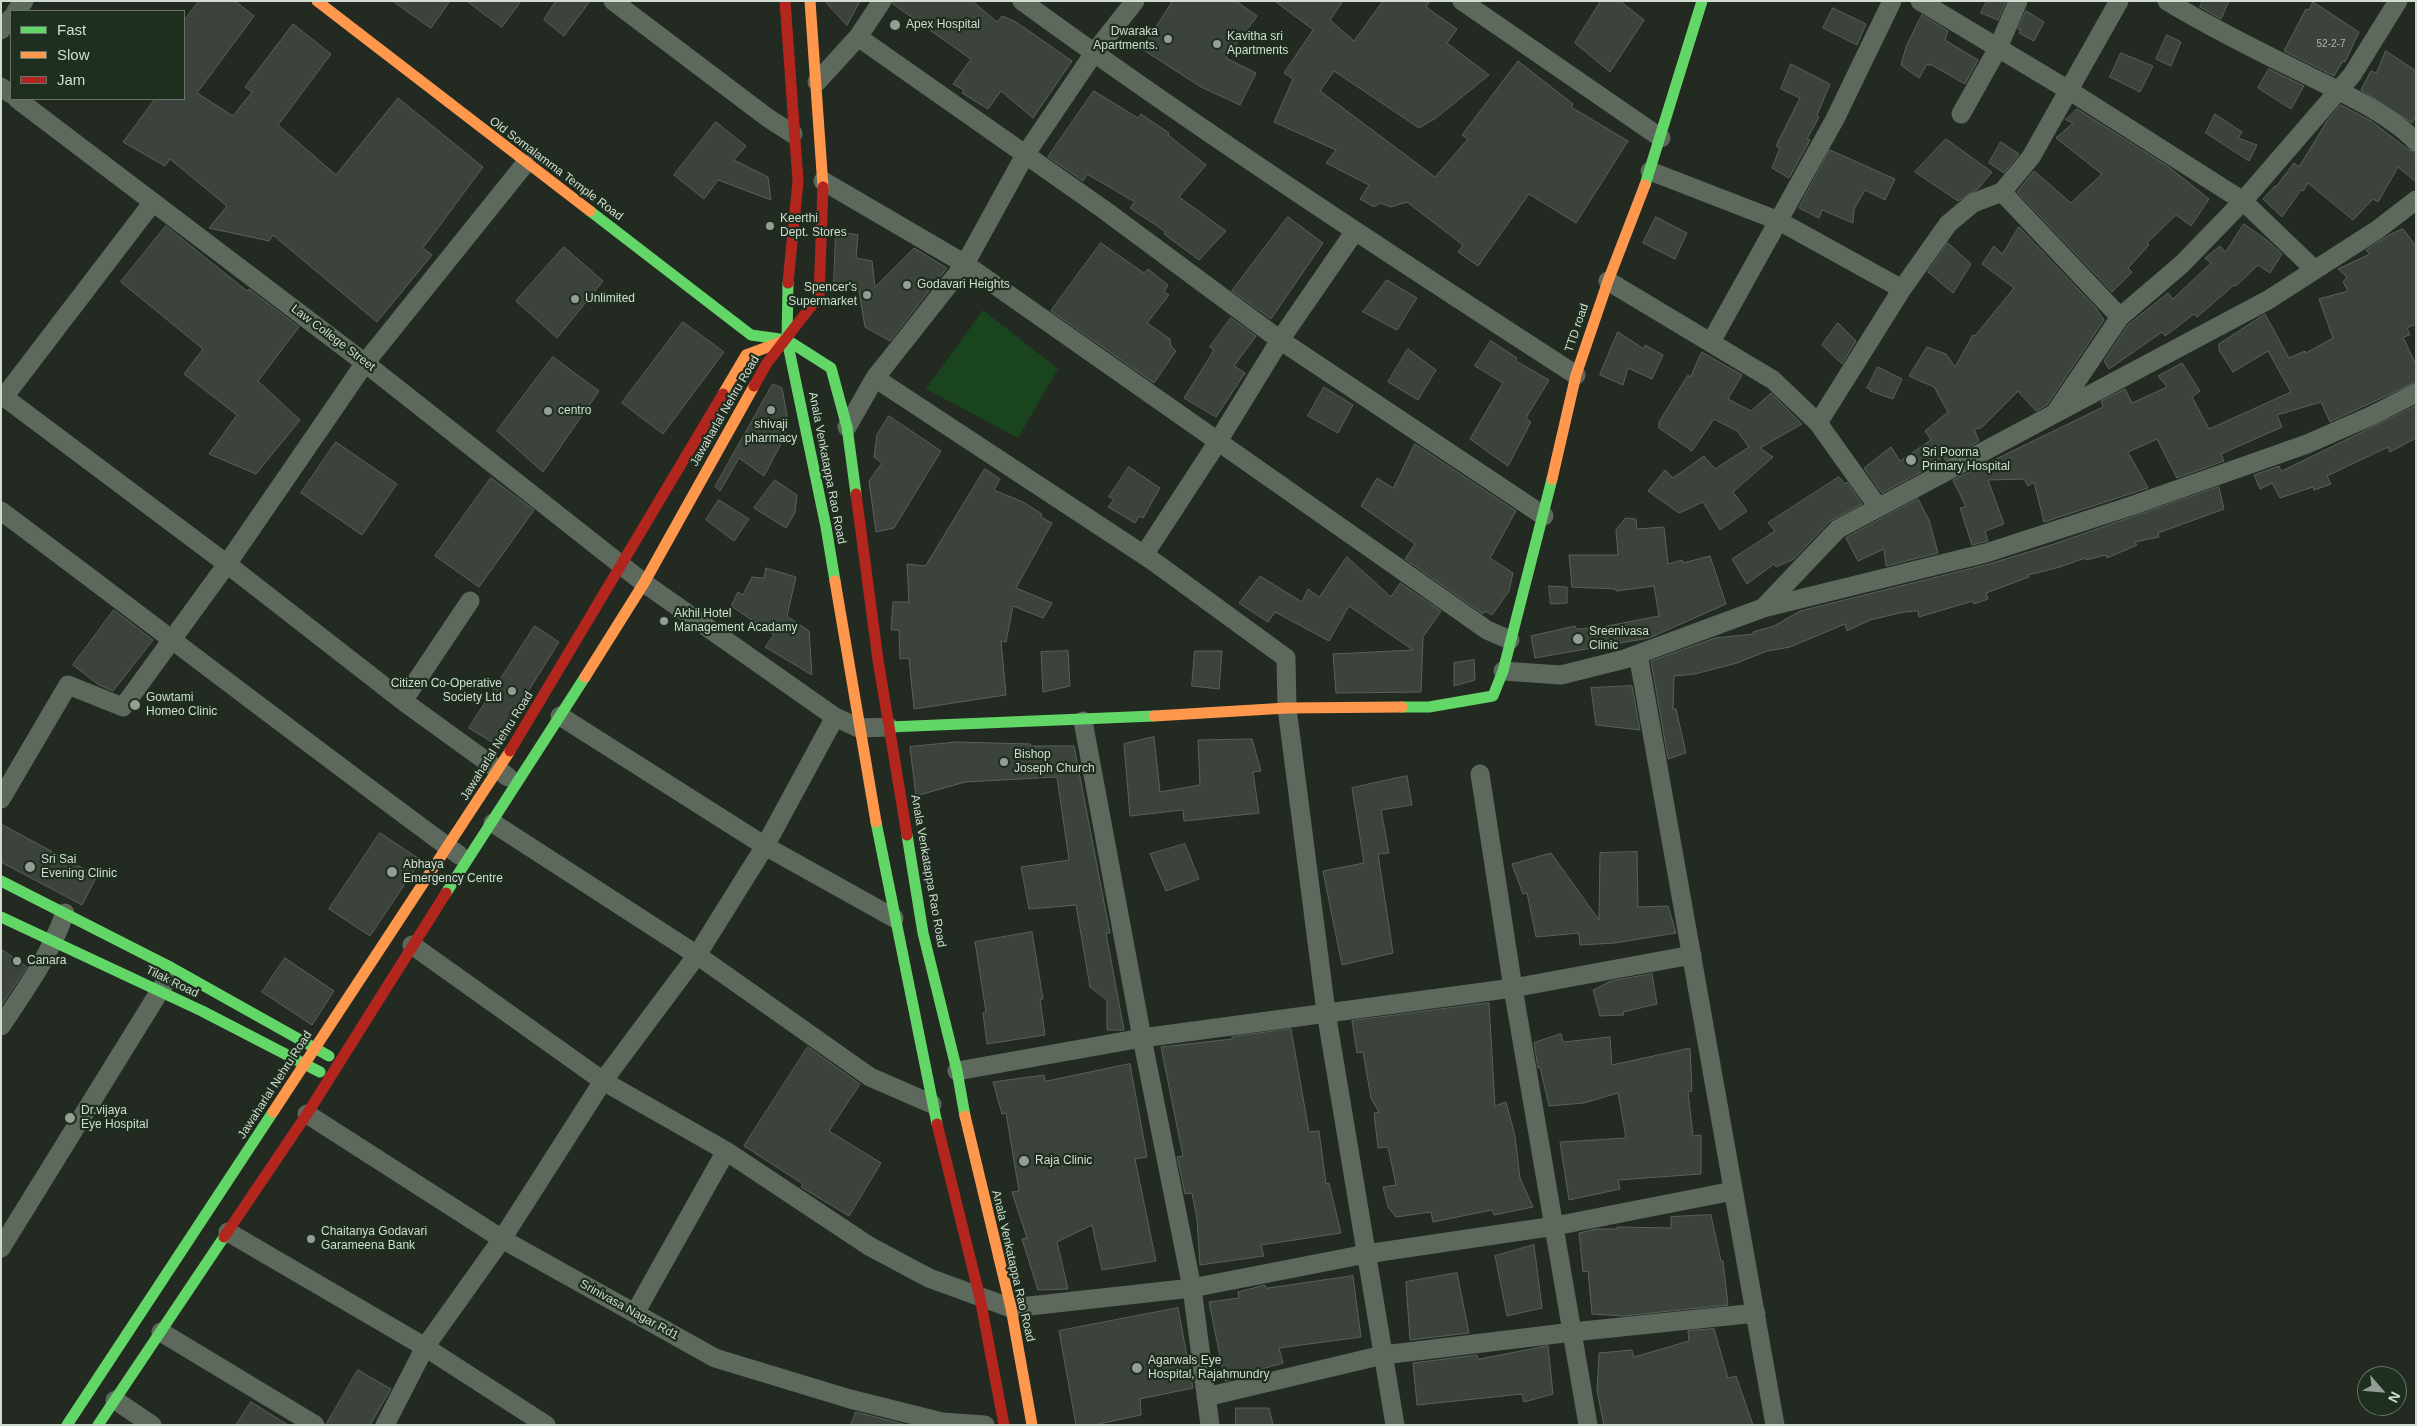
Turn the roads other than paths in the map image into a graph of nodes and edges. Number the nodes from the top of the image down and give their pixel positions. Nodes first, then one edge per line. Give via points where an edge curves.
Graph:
1 (317, 1) edge
2 (613, 1) edge
3 (785, 1) edge
4 (810, 1) edge
5 (882, 1) edge
6 (1022, 1) edge
7 (1135, 1) edge
8 (1462, 1) edge
9 (1702, 1) edge
10 (1892, 1) edge
11 (1920, 1) edge
12 (2018, 1) edge
13 (2119, 1) edge
14 (2167, 1) edge
15 (2398, 1) edge
16 (10, 19) edge
17 (1, 30) edge
18 (858, 37) junction
19 (1998, 48) junction
20 (1094, 53) junction
21 (817, 82) junction
22 (2070, 91) junction
23 (2339, 91) junction
24 (18, 100) edge
25 (1962, 114) dead end
26 (794, 134) junction
27 (1660, 138) junction
28 (2416, 142) edge
29 (1025, 156) junction
30 (525, 164) junction
31 (1650, 171) junction
32 (823, 181) junction
33 (2002, 192) junction
34 (2416, 200) edge
35 (2243, 201) junction
36 (153, 202) junction
37 (1779, 221) junction
38 (1355, 231) junction
39 (965, 264) junction
40 (2315, 270) junction
41 (1608, 281) junction
42 (1902, 289) junction
43 (2120, 316) junction
44 (787, 340) junction
45 (1280, 340) junction
46 (1711, 342) junction
47 (365, 362) junction
48 (1576, 375) junction
49 (875, 378) junction
50 (2416, 393) edge
51 (2053, 415) junction
52 (1818, 423) junction
53 (847, 427) junction
54 (1217, 443) junction
55 (1878, 507) junction
56 (1, 511) edge
57 (1544, 516) junction
58 (1144, 555) junction
59 (227, 564) junction
60 (623, 565) junction
61 (644, 582) junction
62 (470, 601) dead end
63 (1763, 608) junction
64 (172, 638) junction
65 (1510, 640) junction
66 (1638, 654) junction
67 (1503, 672) junction
68 (403, 701) junction
69 (1287, 708) junction
70 (560, 716) junction
71 (836, 718) junction
72 (1083, 721) junction
73 (889, 727) junction
74 (859, 728) junction
75 (498, 770) junction
76 (1480, 774) dead end
77 (517, 783) junction
78 (1, 799) edge
79 (493, 823) junction
80 (765, 846) junction
81 (449, 848) junction
82 (468, 861) junction
83 (1, 881) edge
84 (65, 913) junction
85 (1, 917) edge
86 (894, 918) junction
87 (54, 941) junction
88 (412, 945) junction
89 (697, 955) junction
90 (1692, 955) junction
91 (172, 968) junction
92 (1513, 988) junction
93 (162, 992) junction
94 (1326, 1012) junction
95 (1, 1026) edge
96 (1142, 1038) junction
97 (315, 1047) junction
98 (338, 1062) junction
99 (304, 1064) junction
100 (957, 1071) junction
101 (328, 1077) junction
102 (603, 1081) junction
103 (932, 1104) junction
104 (307, 1114) junction
105 (726, 1151) junction
106 (1733, 1191) junction
107 (1555, 1226) junction
108 (228, 1232) junction
109 (502, 1240) junction
110 (1, 1248) edge
111 (1366, 1254) junction
112 (1192, 1288) junction
113 (980, 1298) junction
114 (1011, 1308) junction
115 (634, 1313) junction
116 (1756, 1313) junction
117 (161, 1332) junction
118 (1573, 1332) junction
119 (425, 1347) junction
120 (1383, 1355) junction
121 (1206, 1397) junction
122 (114, 1400) junction
123 (1001, 1424) edge
124 (67, 1425) edge
125 (98, 1425) edge
126 (152, 1425) edge
127 (315, 1425) edge
128 (385, 1425) edge
129 (546, 1425) edge
130 (985, 1425) edge
131 (1032, 1425) edge
132 (1210, 1425) edge
133 (1395, 1425) edge
134 (1588, 1425) edge
135 (1775, 1425) edge

1 - 30 main road, Old Somalamma Temple Road
2 - 26 street via 768,118
3 - 26 main road, Anala Venkatappa Rao Road
4 - 21 main road
5 - 18 street
6 - 20 street
7 - 20 street
8 - 27 street
9 - 27 main road, TTD road
10 - 37 street via 1835,119
11 - 19 street
12 - 19 street
13 - 22 street
14 - 23 street via 2213,29
15 - 23 street
16 - 17 street
18 - 21 street
18 - 29 street
19 - 22 street
19 - 25 street
20 - 29 street
20 - 38 street
21 - 32 main road
22 - 33 street via 2031,157
22 - 35 street
23 - 28 street via 2405,130
23 - 35 street
24 - 36 street, Law College Street
26 - 44 main road, Anala Venkatappa Rao Road via 798,181 787,296
27 - 31 main road, TTD road
29 - 39 street
29 - 45 street via 1103,209
30 - 44 main road, Old Somalamma Temple Road via 751,335
30 - 47 street
31 - 37 street
31 - 41 main road, TTD road
32 - 39 street
32 - 44 main road via 819,296
33 - 42 street via 1972,203 1948,224
33 - 43 street
34 - 40 street
35 - 40 street
35 - 43 street via 2182,264
36 - 47 street, Law College Street
36 - 59 street via 4,397
37 - 42 street
37 - 46 street
38 - 45 street
38 - 48 street
39 - 49 street
39 - 54 street
40 - 51 street via 2268,300
41 - 46 street
41 - 48 main road, TTD road
42 - 52 street
43 - 51 street
44 - 53 main road, Anala Venkatappa Rao Road via 831,368
44 - 60 main road, Jawaharlal Nehru Road via 746,355
44 - 61 main road, Jawaharlal Nehru Road via 767,363
44 - 74 main road, Anala Venkatappa Rao Road via 826,527
45 - 54 street
45 - 57 street
46 - 52 street via 1773,380
47 - 59 street
47 - 60 street, Law College Street
48 - 57 main road, TTD road
49 - 53 street
49 - 58 street
50 - 63 street via 2306,444 2095,518 1986,553
51 - 55 street
52 - 55 street
53 - 73 main road, Anala Venkatappa Rao Road
54 - 58 street
54 - 65 street via 1487,630
55 - 63 street via 1838,529
56 - 64 street
57 - 65 main road, TTD road
58 - 69 street via 1286,658
59 - 64 street
59 - 68 street
60 - 61 street, Law College Street
60 - 75 main road, Jawaharlal Nehru Road
61 - 70 main road, Jawaharlal Nehru Road
61 - 71 street, Law College Street
62 - 68 street
63 - 66 street
64 - 78 street via 123,707 68,685
64 - 81 street
65 - 67 main road, TTD road
66 - 67 street via 1561,675
66 - 90 street
67 - 69 main road, TTD road via 1493,696 1438,705
68 - 75 street
69 - 72 main road
69 - 94 street
70 - 77 main road, Jawaharlal Nehru Road
70 - 80 street
71 - 74 street, Law College Street
71 - 80 street
72 - 73 main road
72 - 96 street
73 - 74 street
73 - 100 main road, Anala Venkatappa Rao Road via 922,933
74 - 86 main road, Anala Venkatappa Rao Road
75 - 77 street
75 - 81 main road, Jawaharlal Nehru Road
76 - 92 street
77 - 79 main road, Jawaharlal Nehru Road
79 - 82 main road, Jawaharlal Nehru Road
79 - 89 street
80 - 86 street
80 - 89 street
81 - 82 street
81 - 97 main road, Jawaharlal Nehru Road
82 - 88 main road, Jawaharlal Nehru Road
83 - 84 main road, Tilak Road
84 - 87 street
84 - 91 main road, Tilak Road
85 - 87 main road, Tilak Road
86 - 103 main road, Anala Venkatappa Rao Road
87 - 93 main road, Tilak Road
87 - 95 street via 37,974
88 - 98 main road, Jawaharlal Nehru Road
88 - 102 street
89 - 102 street
89 - 103 street via 870,1077
90 - 92 street
90 - 106 street
91 - 93 street
91 - 97 main road, Tilak Road
92 - 94 street
92 - 107 street
93 - 99 main road, Tilak Road
93 - 110 street
94 - 96 street
94 - 111 street
96 - 100 street
96 - 112 street
97 - 98 main road, Tilak Road
97 - 99 main road, Jawaharlal Nehru Road
98 - 101 main road, Jawaharlal Nehru Road
99 - 101 main road, Tilak Road
99 - 124 main road, Jawaharlal Nehru Road
100 - 114 main road, Anala Venkatappa Rao Road
101 - 104 main road, Jawaharlal Nehru Road
102 - 105 street
102 - 109 street
103 - 113 main road, Anala Venkatappa Rao Road
104 - 108 main road, Jawaharlal Nehru Road
104 - 109 street, Srinivasa Nagar Rd1
105 - 113 street via 869,1246 928,1278
105 - 115 street
106 - 107 street
106 - 116 street
107 - 111 street
107 - 118 street
108 - 117 main road, Jawaharlal Nehru Road
108 - 119 street
109 - 115 street, Srinivasa Nagar Rd1
109 - 119 street
111 - 112 street
111 - 120 street
112 - 114 street
112 - 121 street
113 - 114 street
113 - 123 main road, Anala Venkatappa Rao Road
114 - 131 main road, Anala Venkatappa Rao Road
115 - 130 street, Srinivasa Nagar Rd1 via 715,1358 850,1399 942,1422
116 - 118 street
116 - 135 street
117 - 122 main road, Jawaharlal Nehru Road
117 - 127 street
118 - 120 street
118 - 134 street
119 - 128 street
119 - 129 street
120 - 121 street
120 - 133 street
121 - 132 street
122 - 125 main road, Jawaharlal Nehru Road
122 - 126 street

